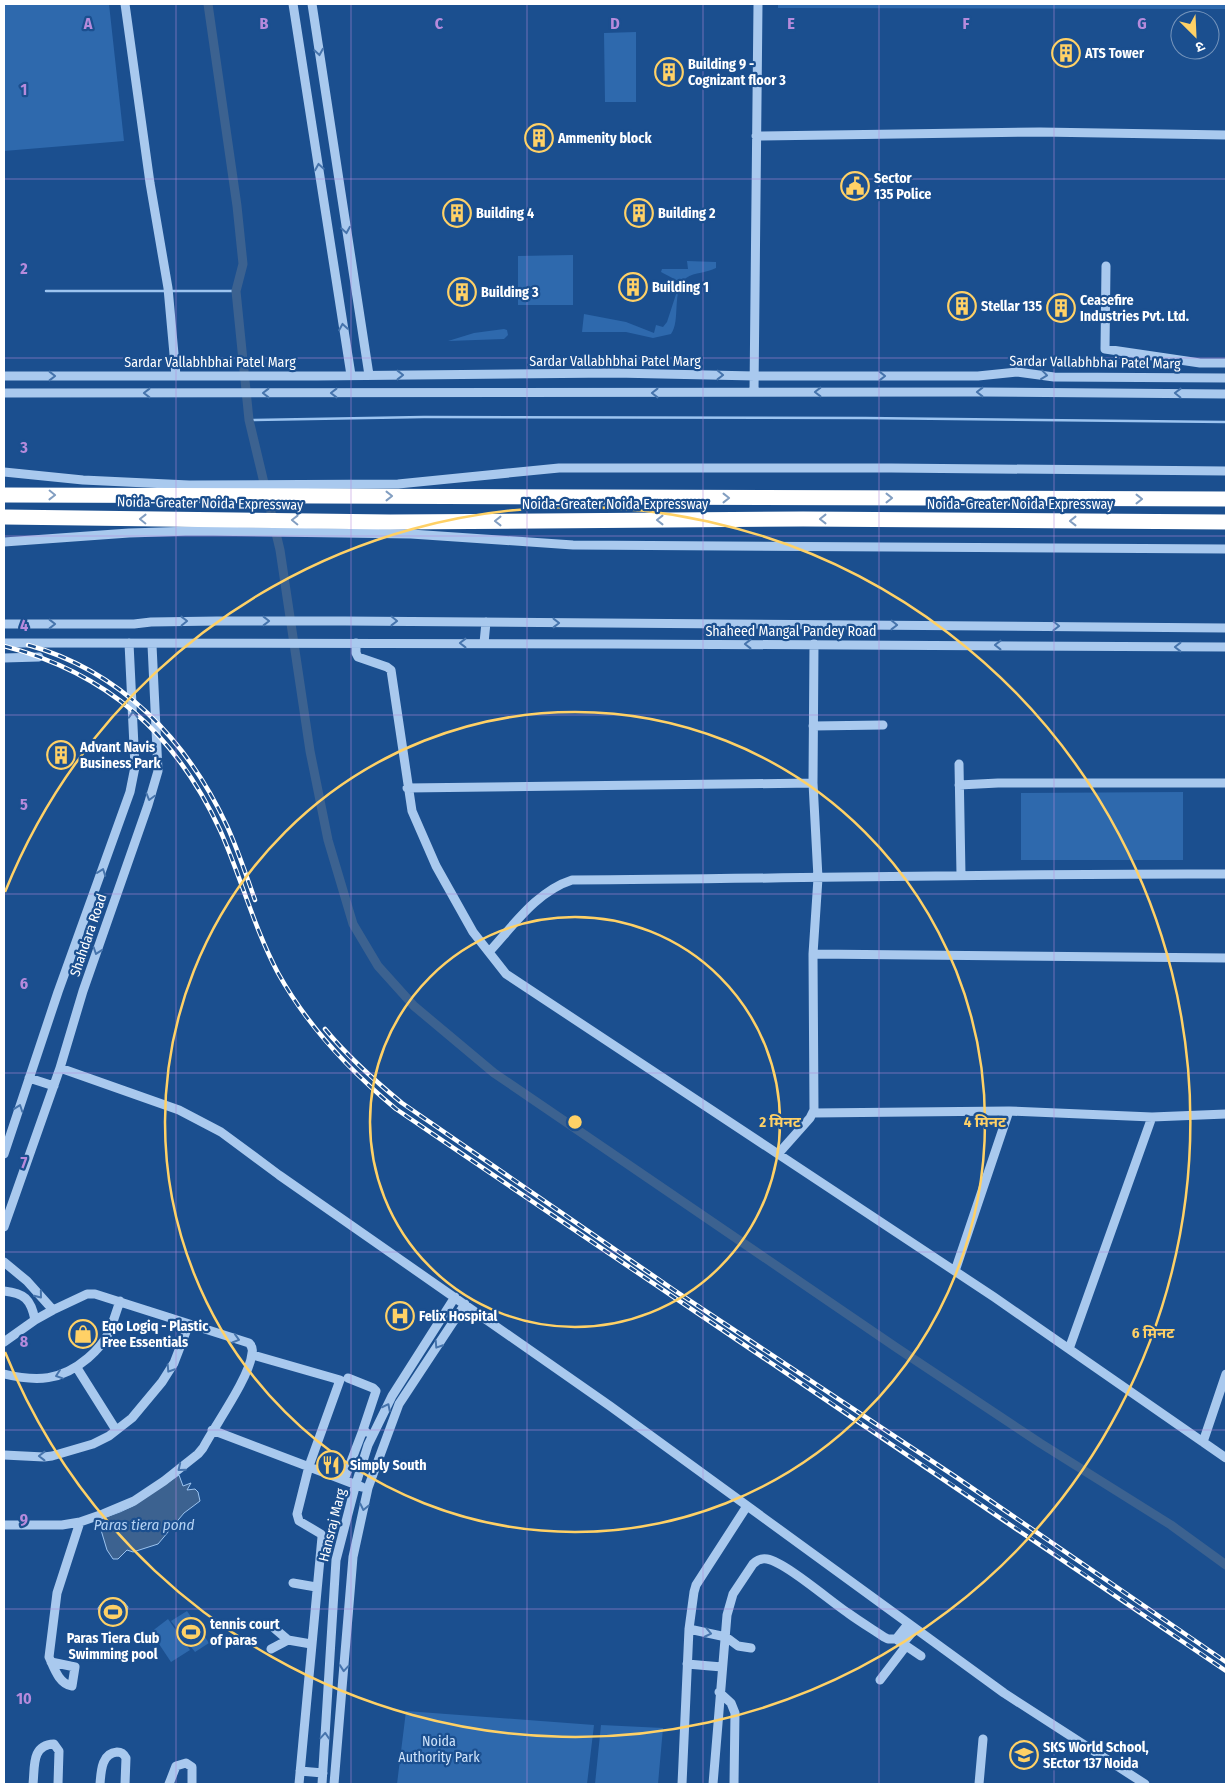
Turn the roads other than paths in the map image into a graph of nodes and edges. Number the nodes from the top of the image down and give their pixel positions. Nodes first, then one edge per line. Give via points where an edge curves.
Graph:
1 (125, 4) edge
2 (294, 4) edge
3 (312, 4) edge
4 (758, 4) edge
5 (1226, 135) edge
6 (756, 136) junction
7 (1106, 266) dead end
8 (1226, 363) edge
9 (351, 375) junction
10 (369, 375) junction
11 (4, 376) edge
12 (178, 376) junction
13 (755, 376) junction
14 (1226, 378) edge
15 (754, 392) junction
16 (4, 393) edge
17 (1226, 394) edge
18 (1226, 471) edge
19 (4, 472) edge
20 (339, 490) junction
21 (189, 491) junction
22 (4, 495) edge
23 (1226, 499) edge
24 (4, 517) edge
25 (1226, 522) edge
26 (192, 525) junction
27 (345, 527) junction
28 (4, 542) edge
29 (1226, 549) edge
30 (486, 622) junction
31 (4, 624) edge
32 (1226, 628) edge
33 (129, 643) junction
34 (352, 643) junction
35 (484, 643) junction
36 (4, 644) edge
37 (152, 644) junction
38 (814, 644) junction
39 (1226, 647) edge
40 (40, 657) dead end
41 (4, 658) edge
42 (883, 725) dead end
43 (813, 726) junction
44 (959, 764) dead end
45 (813, 783) junction
46 (1226, 783) edge
47 (959, 785) junction
48 (407, 788) junction
49 (960, 874) junction
50 (1226, 874) edge
51 (818, 878) junction
52 (488, 952) junction
53 (813, 954) junction
54 (1226, 958) edge
55 (60, 1068) junction
56 (29, 1078) junction
57 (54, 1086) junction
58 (1009, 1111) junction
59 (813, 1113) junction
60 (1226, 1114) edge
61 (1152, 1117) junction
62 (4, 1154) edge
63 (778, 1154) junction
64 (4, 1227) edge
65 (4, 1262) edge
66 (955, 1271) junction
67 (4, 1290) edge
68 (455, 1298) junction
69 (120, 1301) junction
70 (465, 1304) junction
71 (53, 1310) junction
72 (36, 1320) junction
73 (190, 1324) junction
74 (4, 1342) edge
75 (1068, 1349) junction
76 (252, 1355) junction
77 (77, 1368) junction
78 (4, 1374) edge
79 (1226, 1374) edge
80 (348, 1378) dead end
81 (116, 1430) junction
82 (212, 1430) junction
83 (362, 1430) junction
84 (374, 1434) junction
85 (1204, 1442) junction
86 (4, 1454) edge
87 (1226, 1458) edge
88 (309, 1466) junction
89 (344, 1480) junction
90 (356, 1485) junction
91 (368, 1488) junction
92 (747, 1506) junction
93 (80, 1522) junction
94 (4, 1525) edge
95 (292, 1583) dead end
96 (316, 1587) junction
97 (912, 1626) junction
98 (274, 1628) dead end
99 (689, 1629) junction
100 (726, 1637) junction
101 (288, 1640) junction
102 (902, 1642) junction
103 (311, 1644) junction
104 (751, 1648) dead end
105 (272, 1649) dead end
106 (921, 1656) dead end
107 (51, 1662) dead end
108 (687, 1664) junction
109 (722, 1667) junction
110 (880, 1680) dead end
111 (719, 1692) junction
112 (983, 1740) dead end
113 (300, 1771) junction
114 (322, 1773) junction
115 (33, 1784) edge
116 (58, 1784) edge
117 (100, 1784) edge
118 (125, 1784) edge
119 (168, 1784) edge
120 (192, 1784) edge
121 (299, 1784) edge
122 (303, 1784) edge
123 (322, 1784) edge
124 (334, 1784) edge
125 (682, 1784) edge
126 (712, 1784) edge
127 (734, 1784) edge
128 (979, 1784) edge
129 (1144, 1784) edge

1 - 12 street via 168,288
9 -> 2 street
3 -> 10 street
4 - 6 street
5 - 6 street via 1040,132
6 - 13 street
7 - 8 street via 1106,349 1200,363
9 - 10 street, Sardar Vallabhbhai Patel Marg
9 - 12 street, Sardar Vallabhbhai Patel Marg
10 -> 13 street, Sardar Vallabhbhai Patel Marg
11 -> 12 street, Sardar Vallabhbhai Patel Marg
13 -> 14 street, Sardar Vallabhbhai Patel Marg via 978,376 1017,372 1054,377
13 - 15 street
15 -> 16 street
17 -> 15 street
18 - 20 street via 559,468
19 - 21 street
20 - 21 highway, Noida-Greater Noida Expressway
20 -> 23 highway, Noida-Greater Noida Expressway
22 -> 21 highway, Noida-Greater Noida Expressway
26 -> 24 highway, Noida-Greater Noida Expressway
25 -> 27 highway, Noida-Greater Noida Expressway via 803,519
26 - 27 highway, Noida-Greater Noida Expressway
26 - 28 street
27 - 29 street via 574,545
31 -> 30 street via 217,620
30 -> 32 street
30 - 35 street
33 - 36 street, Shaheed Mangal Pandey Road
33 - 37 street, Shaheed Mangal Pandey Road
56 -> 33 street, Shahdara Road via 130,792 135,768
35 -> 34 street, Shaheed Mangal Pandey Road
34 - 37 street, Shaheed Mangal Pandey Road
34 - 48 street via 356,656 391,670
38 -> 35 street, Shaheed Mangal Pandey Road
37 -> 55 street, Shahdara Road via 158,771
39 -> 38 street, Shaheed Mangal Pandey Road
38 - 43 street
40 - 41 street
42 - 43 street
43 - 45 street
44 - 47 street
45 - 48 street
45 - 51 street
46 - 47 street
47 - 49 street
48 - 52 street via 412,811 436,866
49 - 50 street
49 - 51 street
51 - 52 street via 572,880 558,884 536,901
51 - 53 street
52 - 63 street via 506,974
53 - 54 street
53 - 59 street
55 - 57 street, Shahdara Road
55 - 68 street via 179,1110 214,1128
56 - 57 street
62 -> 56 street, Shahdara Road
57 - 64 street, Shahdara Road
58 - 59 street
58 - 61 street
58 - 66 street
59 - 63 street
60 - 61 street
61 - 75 street
63 - 66 street
65 -> 71 street via 27,1281
66 - 75 street
67 - 72 street via 22,1294
68 - 70 street
84 -> 68 street, Hansraj Marg via 392,1396
69 - 71 street via 91,1293
69 - 73 street
69 - 77 street via 104,1342
70 -> 91 street, Hansraj Marg via 400,1404
70 - 92 street
71 - 72 street
72 - 74 street
73 -> 76 street via 249,1342
73 -> 81 street via 174,1363 162,1382 139,1411
75 - 85 street
76 - 82 street via 241,1384
76 - 88 street via 340,1380
77 -> 78 street via 46,1379
77 - 81 street
79 - 85 street
80 - 83 street via 376,1390
81 -> 86 street via 93,1444 44,1458
82 - 88 street
82 -> 93 street via 198,1454 164,1481 134,1501
83 - 84 street
83 - 89 street
84 - 90 street, Hansraj Marg
85 - 87 street
88 - 89 street
88 - 96 street via 297,1514 298,1521 322,1535
89 - 90 street
90 - 91 street
114 -> 90 street, Hansraj Marg via 336,1560
91 -> 124 street, Hansraj Marg via 353,1557
92 - 97 street
92 - 99 street via 696,1585
93 - 94 street
93 - 107 street via 57,1593
95 - 96 street
96 - 103 street
97 - 102 street
97 - 129 street via 1004,1693
98 - 101 street
99 -> 100 street
99 - 108 street
100 - 102 street via 727,1615 733,1594 753,1564 762,1559 772,1560 800,1577 884,1637
100 - 104 street via 738,1646
100 - 109 street
101 - 103 street
101 - 105 street
102 - 106 street
102 - 110 street
103 - 113 street
108 - 109 street
108 - 125 street
109 - 111 street
111 - 126 street
111 - 127 street via 732,1703 735,1713
112 - 128 street
113 - 114 street
113 - 121 street
114 - 123 street, Hansraj Marg
115 - 116 street via 38,1752 44,1746 54,1744 60,1750
117 - 118 street via 104,1761 109,1754 116,1752 126,1758
119 - 120 street via 176,1766 186,1763 192,1767
121 - 122 street

